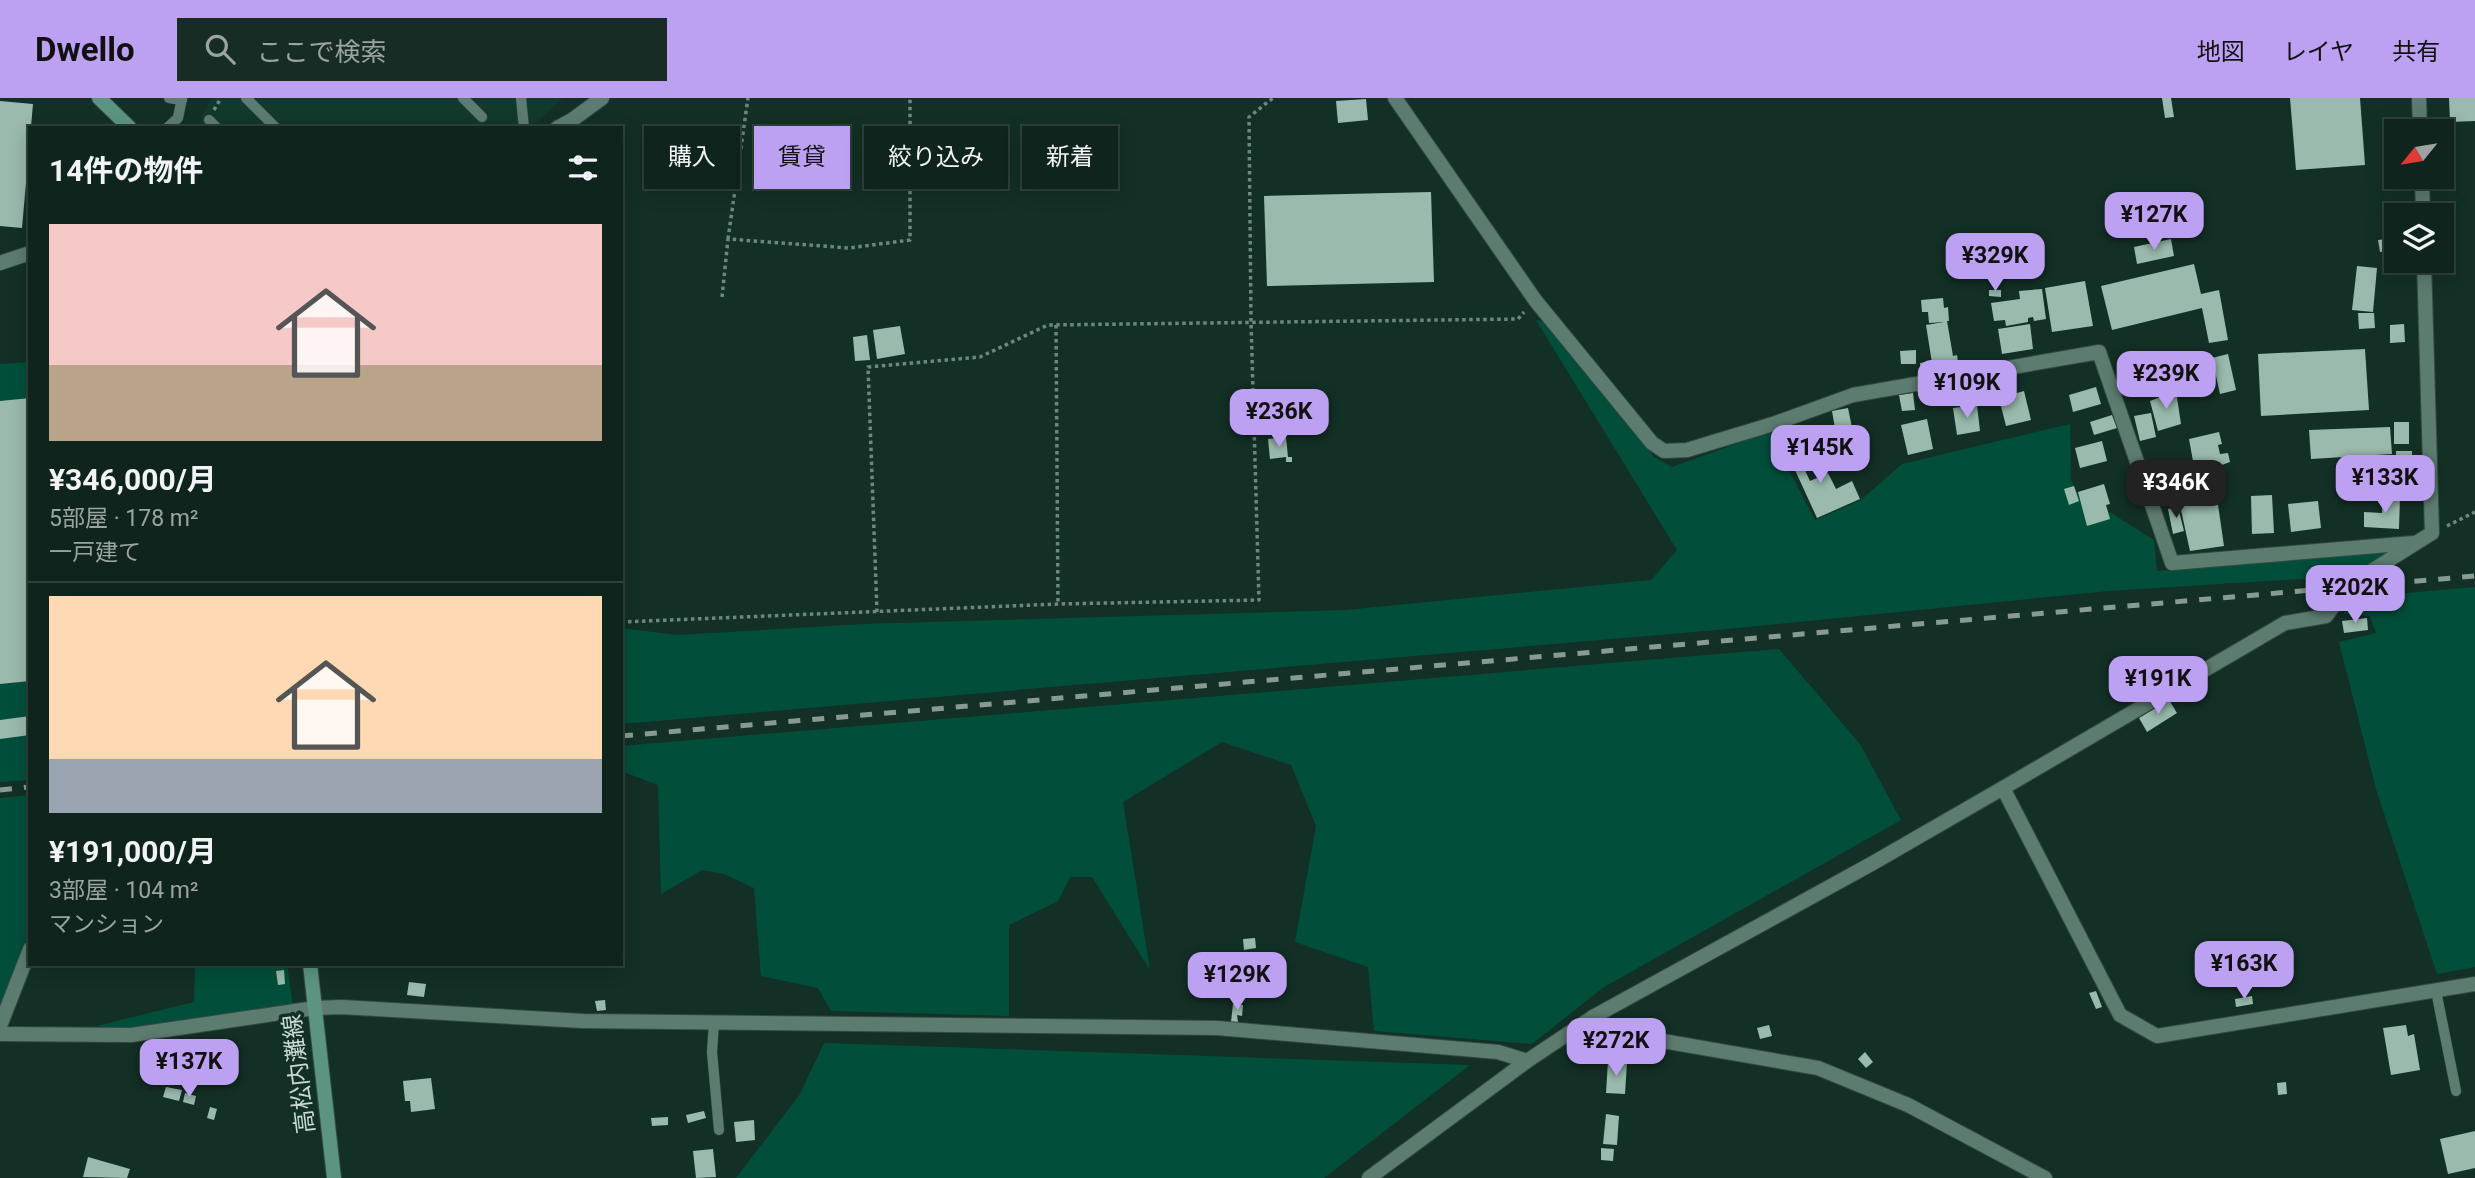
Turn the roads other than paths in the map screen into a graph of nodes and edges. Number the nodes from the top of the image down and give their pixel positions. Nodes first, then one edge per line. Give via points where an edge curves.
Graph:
1 (99, 98) edge
2 (169, 98) edge
3 (246, 98) edge
4 (463, 98) edge
5 (522, 98) edge
6 (601, 98) edge
7 (1395, 98) edge
8 (2419, 98) edge
9 (182, 99) edge
10 (482, 117) dead end
11 (2420, 119) edge
12 (209, 120) dead end
13 (128, 126) edge
14 (169, 126) edge
15 (215, 126) edge
16 (274, 126) edge
17 (524, 126) edge
18 (561, 126) edge
19 (28, 254) edge
20 (0, 263) edge
21 (2424, 273) edge
22 (2417, 543) junction
23 (2003, 788) junction
24 (28, 954) edge
25 (310, 966) edge
26 (2475, 984) edge
27 (2436, 991) junction
28 (315, 1008) junction
29 (1593, 1017) junction
30 (713, 1021) junction
31 (0, 1026) edge
32 (0, 1034) edge
33 (1527, 1061) junction
34 (2455, 1091) dead end
35 (719, 1130) dead end
36 (334, 1178) edge
37 (1369, 1178) edge
38 (2045, 1178) edge

1 - 13 main road
2 - 9 lane
3 - 16 lane
4 - 10 lane
5 - 17 lane
6 - 18 street
7 - 22 street via 1535,300 1652,443 1664,451 1688,450 1853,395 2099,352 2172,563
8 - 11 street
9 - 14 lane via 178,118
12 - 15 lane
19 - 20 street
21 - 22 street via 2432,533
22 - 23 street via 2349,585 2326,616 2285,623
23 - 27 street via 2120,1015 2157,1036
23 - 29 street
24 - 31 street
25 - 28 main road, 高松内灘線
26 - 27 street
27 - 34 lane
28 - 30 street via 583,1021
28 - 32 street via 131,1035
28 - 36 main road, 高松内灘線
29 - 33 street
29 - 38 street via 1617,1033 1818,1068 1908,1105
30 - 33 street via 1217,1028 1498,1052
30 - 35 lane
33 - 37 street

